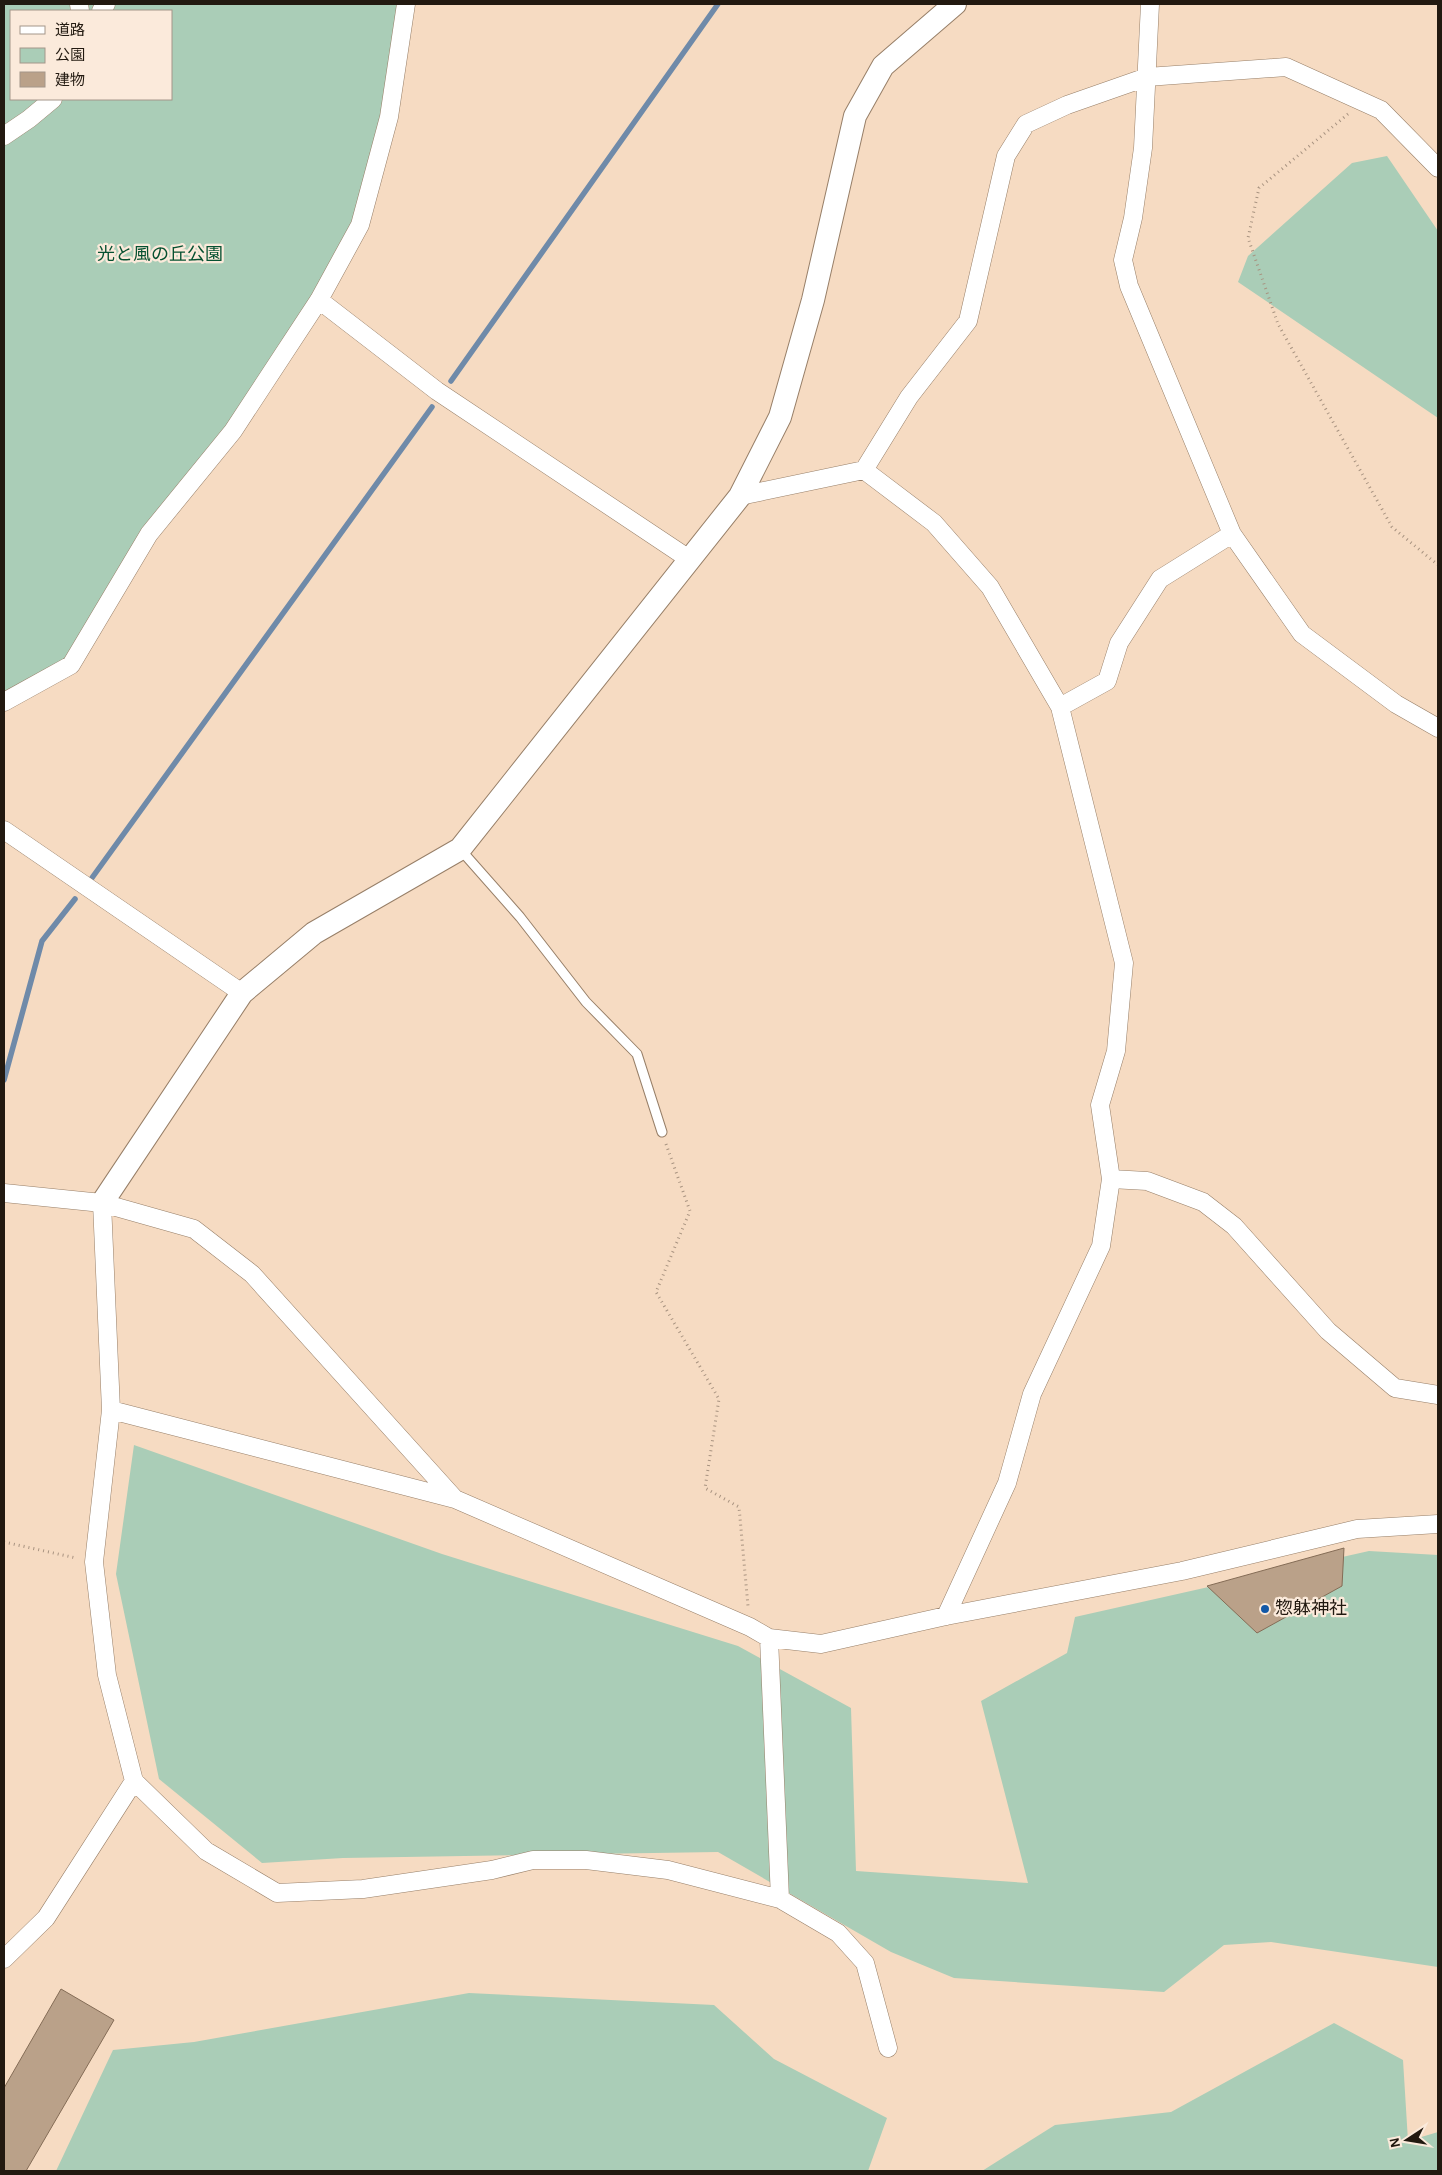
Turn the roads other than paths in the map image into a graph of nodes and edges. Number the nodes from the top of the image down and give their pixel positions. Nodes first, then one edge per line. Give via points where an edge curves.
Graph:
1 (406, 4) edge
2 (955, 4) edge
3 (1150, 4) edge
4 (1147, 77) junction
5 (52, 100) edge
6 (4, 136) edge
7 (1438, 168) edge
8 (319, 300) junction
9 (864, 470) junction
10 (740, 496) junction
11 (1232, 534) junction
12 (689, 559) junction
13 (4, 702) edge
14 (1060, 707) junction
15 (1438, 728) edge
16 (4, 830) edge
17 (460, 849) junction
18 (242, 993) junction
19 (662, 1132) road end
20 (1111, 1179) junction
21 (4, 1193) edge
22 (102, 1203) junction
23 (1438, 1395) edge
24 (111, 1410) junction
25 (455, 1499) junction
26 (1438, 1524) edge
27 (946, 1616) junction
28 (769, 1638) junction
29 (134, 1781) junction
30 (780, 1899) junction
31 (4, 1959) edge
32 (888, 2048) dead end

1 - 8 street via 389,117 360,225
2 - 10 street via 883,66 854,116 813,300 780,417
3 - 4 street
4 - 7 street via 1286,67 1381,110
4 - 9 street via 1067,105 1026,124 1006,156 968,321 910,396
4 - 11 street via 1143,148 1123,260 1129,286
5 - 6 street
8 - 12 street via 436,391
8 - 13 street via 233,431 149,534 71,665
9 - 10 street
9 - 14 street via 934,523 990,587
10 - 12 street
11 - 14 street via 1160,579 1119,643 1107,681
11 - 15 street via 1302,634 1396,704
12 - 17 street
14 - 20 street via 1124,963 1116,1051 1100,1105
16 - 18 street
17 - 18 street via 314,933
17 - 19 lane via 520,917 586,1002 637,1054
18 - 22 street
20 - 23 street via 1147,1181 1203,1202 1234,1226 1328,1331 1395,1388
20 - 27 street via 1101,1246 1032,1394 1007,1483
21 - 22 street
22 - 24 street
22 - 25 street via 194,1229 252,1274
24 - 25 street
24 - 29 street via 94,1562 107,1675
25 - 28 street via 750,1626
26 - 27 street via 1357,1529 1182,1571
27 - 28 street via 821,1644
28 - 30 street
29 - 30 street via 206,1851 277,1893 363,1889 492,1870 533,1860 586,1860 668,1870
29 - 31 street via 46,1918
30 - 32 street via 838,1933 864,1963

